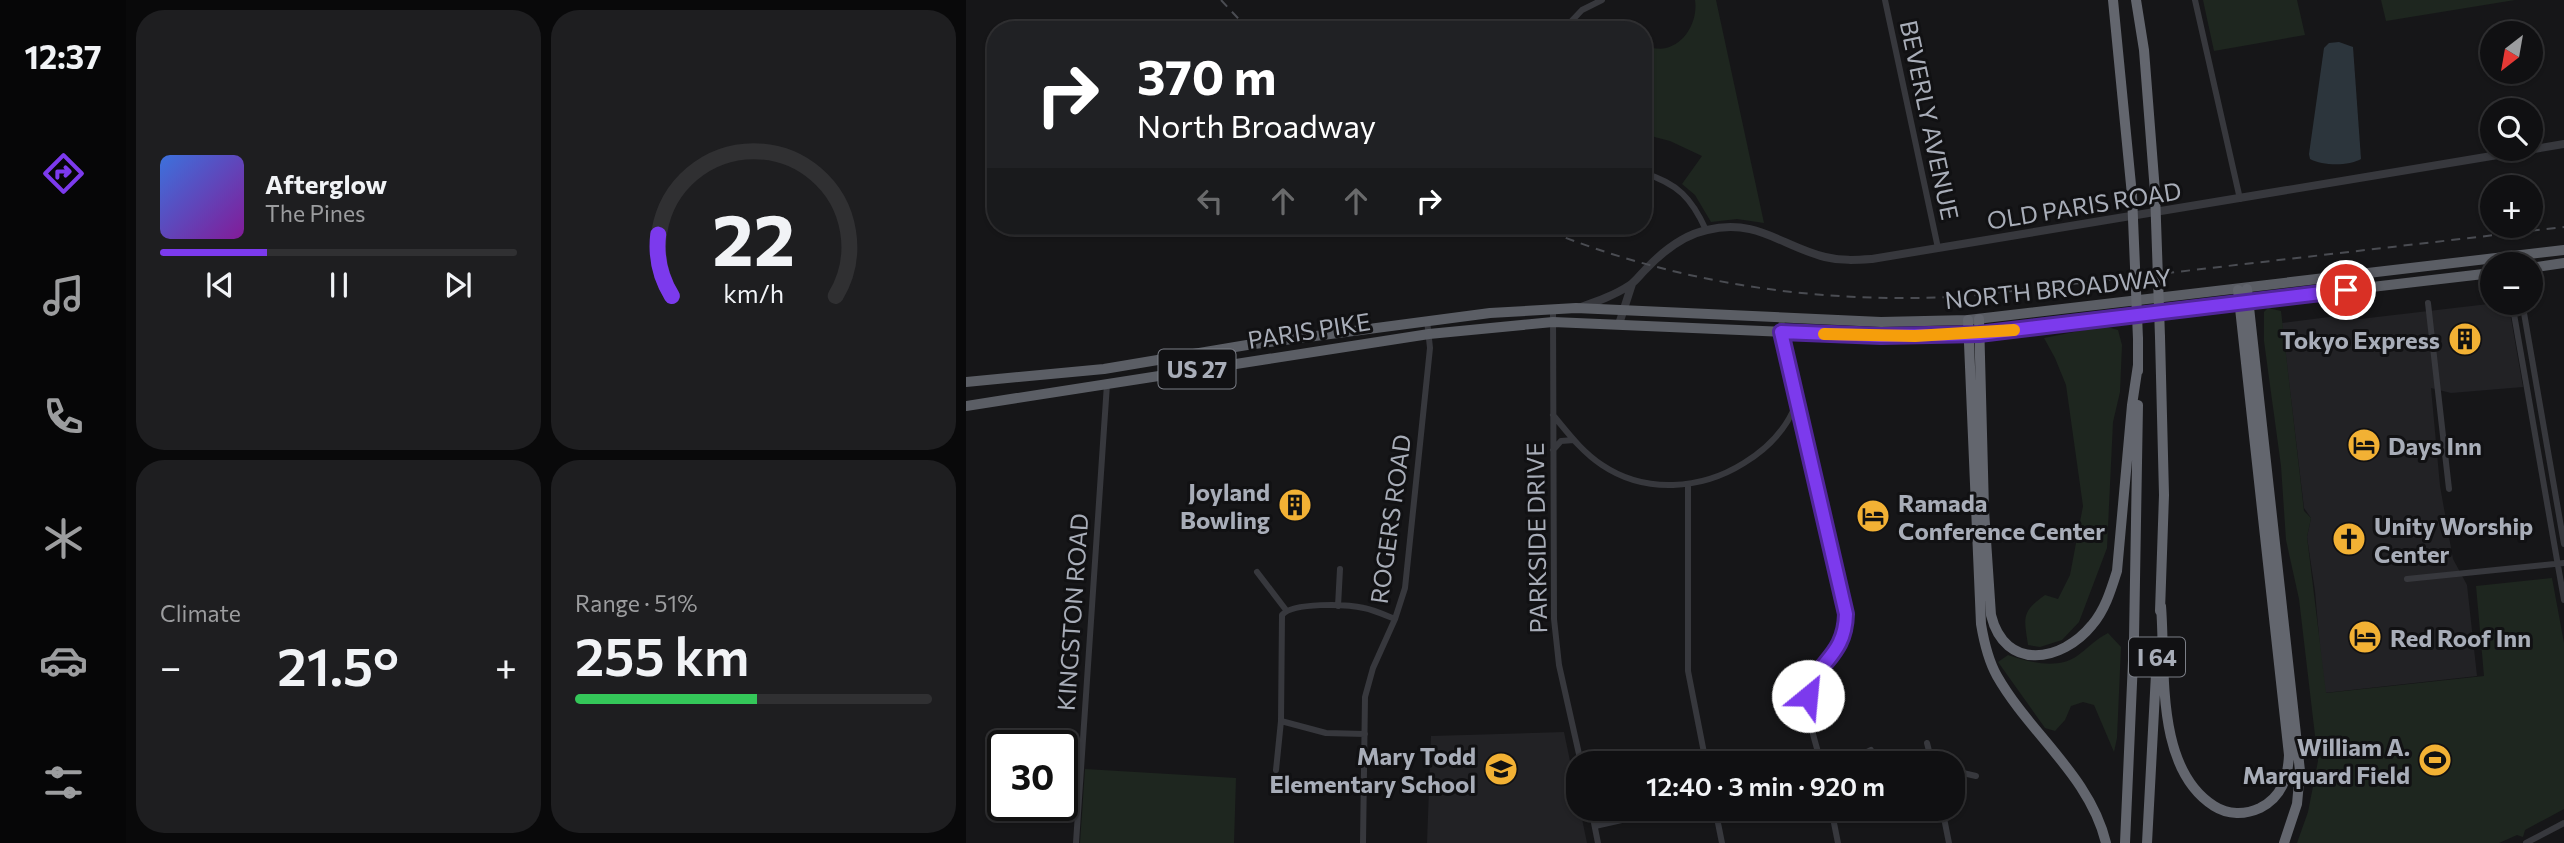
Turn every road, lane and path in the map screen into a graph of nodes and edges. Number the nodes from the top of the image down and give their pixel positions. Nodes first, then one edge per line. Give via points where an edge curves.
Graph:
1 (1602, 0) edge
2 (1885, 0) edge
3 (2113, 0) edge
4 (2136, 0) edge
5 (2196, 0) edge
6 (1590, 2) edge
7 (1571, 21) edge
8 (2564, 144) edge
9 (1652, 176) edge
10 (2239, 199) junction
11 (1706, 230) junction
12 (1938, 248) junction
13 (2564, 250) edge
14 (2543, 254) edge
15 (2564, 263) edge
16 (2480, 264) edge
17 (2543, 266) edge
18 (2480, 274) edge
19 (1632, 284) junction
20 (1620, 290) junction
21 (2242, 290) junction
22 (2244, 303) junction
23 (2428, 303) dead end
24 (1576, 309) junction
25 (1553, 310) junction
26 (1620, 310) junction
27 (1644, 311) junction
28 (2514, 315) edge
29 (2524, 315) edge
30 (1782, 317) junction
31 (1427, 320) junction
32 (1974, 320) junction
33 (1553, 322) junction
34 (1619, 324) junction
35 (1781, 332) junction
36 (1429, 334) junction
37 (1974, 334) junction
38 (2138, 365) junction
39 (1104, 369) junction
40 (966, 382) edge
41 (1107, 384) junction
42 (1796, 402) junction
43 (966, 406) edge
44 (1553, 414) junction
45 (1574, 440) junction
46 (1553, 450) junction
47 (1688, 485) junction
48 (2449, 489) dead end
49 (2564, 544) edge
50 (2561, 563) edge
51 (1340, 569) dead end
52 (1257, 572) dead end
53 (2407, 579) dead end
54 (2564, 600) edge
55 (1338, 606) junction
56 (2161, 606) junction
57 (1286, 610) junction
58 (1395, 619) junction
59 (1281, 721) junction
60 (1365, 734) junction
61 (1927, 743) dead end
62 (1578, 751) edge
63 (1704, 751) edge
64 (1818, 751) edge
65 (1929, 751) edge
66 (1276, 770) dead end
67 (1965, 773) edge
68 (1976, 776) dead end
69 (1594, 821) edge
70 (1620, 821) edge
71 (1718, 821) edge
72 (1834, 821) edge
73 (1945, 821) edge
74 (2564, 822) edge
75 (1595, 827) junction
76 (1076, 843) edge
77 (1363, 843) edge
78 (1598, 843) edge
79 (1722, 843) edge
80 (1838, 843) edge
81 (1949, 843) edge
82 (2106, 843) edge
83 (2125, 843) edge
84 (2147, 843) edge
85 (2284, 843) edge
86 (2526, 843) edge

1 - 6 street
2 - 12 street, BEVERLY AVENUE
3 - 38 highway, I 64, bridge via 2132,195
4 - 56 highway, I 64, bridge via 2155,192 2164,470
5 - 10 street
6 - 7 street
8 - 10 street, OLD PARIS ROAD
9 - 11 street via 1689,199
10 - 12 street, OLD PARIS ROAD
11 - 12 street, OLD PARIS ROAD via 1758,230 1841,260
11 - 19 street, OLD PARIS ROAD via 1668,249
13 - 14 highway, NORTH BROADWAY / US 27
15 - 17 highway
16 - 21 highway, NORTH BROADWAY / US 27
18 - 22 highway, NORTH BROADWAY / US 27
19 - 20 street, OLD PARIS ROAD
19 - 26 street
19 - 27 street via 1633,298
20 - 24 street, OLD PARIS ROAD
20 - 26 street
21 - 22 highway
21 - 32 highway, NORTH BROADWAY / US 27
22 - 37 highway, NORTH BROADWAY / US 27
22 - 56 highway via 2289,755 2284,784 2265,805 2243,813 2219,809 2206,801 2185,772 2170,736 2165,707
22 - 85 highway via 2300,771 2297,804
23 - 48 street
24 - 25 highway, NORTH BROADWAY / US 27
24 - 26 highway, NORTH BROADWAY / US 27
25 - 31 highway, PARIS PIKE / US 27
25 - 33 street, PARKSIDE DRIVE
26 - 27 highway, NORTH BROADWAY / US 27
26 - 34 street
27 - 30 highway, NORTH BROADWAY / US 27
28 - 50 street
29 - 49 street
30 - 32 highway, NORTH BROADWAY / US 27
30 - 35 street
31 - 36 street, ROGERS ROAD
31 - 39 highway, PARIS PIKE / US 27
32 - 37 highway
33 - 34 highway, PARIS PIKE / US 27
33 - 36 highway, PARIS PIKE / US 27
33 - 44 street, PARKSIDE DRIVE
34 - 35 highway, NORTH BROADWAY / US 27
35 - 37 highway, NORTH BROADWAY / US 27
35 - 42 street
36 - 41 highway, PARIS PIKE / US 27
36 - 58 street, ROGERS ROAD via 1405,588
37 - 38 highway via 1992,615 2006,643 2024,654 2045,655 2074,643 2095,623 2111,591 2117,571
37 - 82 highway via 1984,642 1997,676 2093,807
38 - 83 highway, I 64
39 - 40 highway, PARIS PIKE / US 27
39 - 41 highway
41 - 43 highway, PARIS PIKE / US 27
41 - 76 street, KINGSTON ROAD
42 - 47 street via 1782,430 1766,447 1720,476
42 - 64 street via 1846,614 1839,649 1819,672 1808,696
44 - 45 street
44 - 46 street, PARKSIDE DRIVE
45 - 46 street via 1561,441
45 - 47 street via 1603,466 1628,477 1654,484
46 - 62 street, PARKSIDE DRIVE via 1554,619
47 - 63 street via 1688,671
50 - 53 street
50 - 54 street
51 - 55 street
52 - 57 street
55 - 57 street
55 - 58 street via 1366,608
56 - 84 highway, I 64
57 - 59 street via 1282,615
58 - 60 street, ROGERS ROAD via 1367,690
59 - 60 street via 1326,733
59 - 66 street
60 - 77 street, ROGERS ROAD
61 - 65 street
67 - 68 street
69 - 75 street
70 - 75 street
71 - 79 street
72 - 80 street
73 - 81 street
74 - 86 street
75 - 78 street

